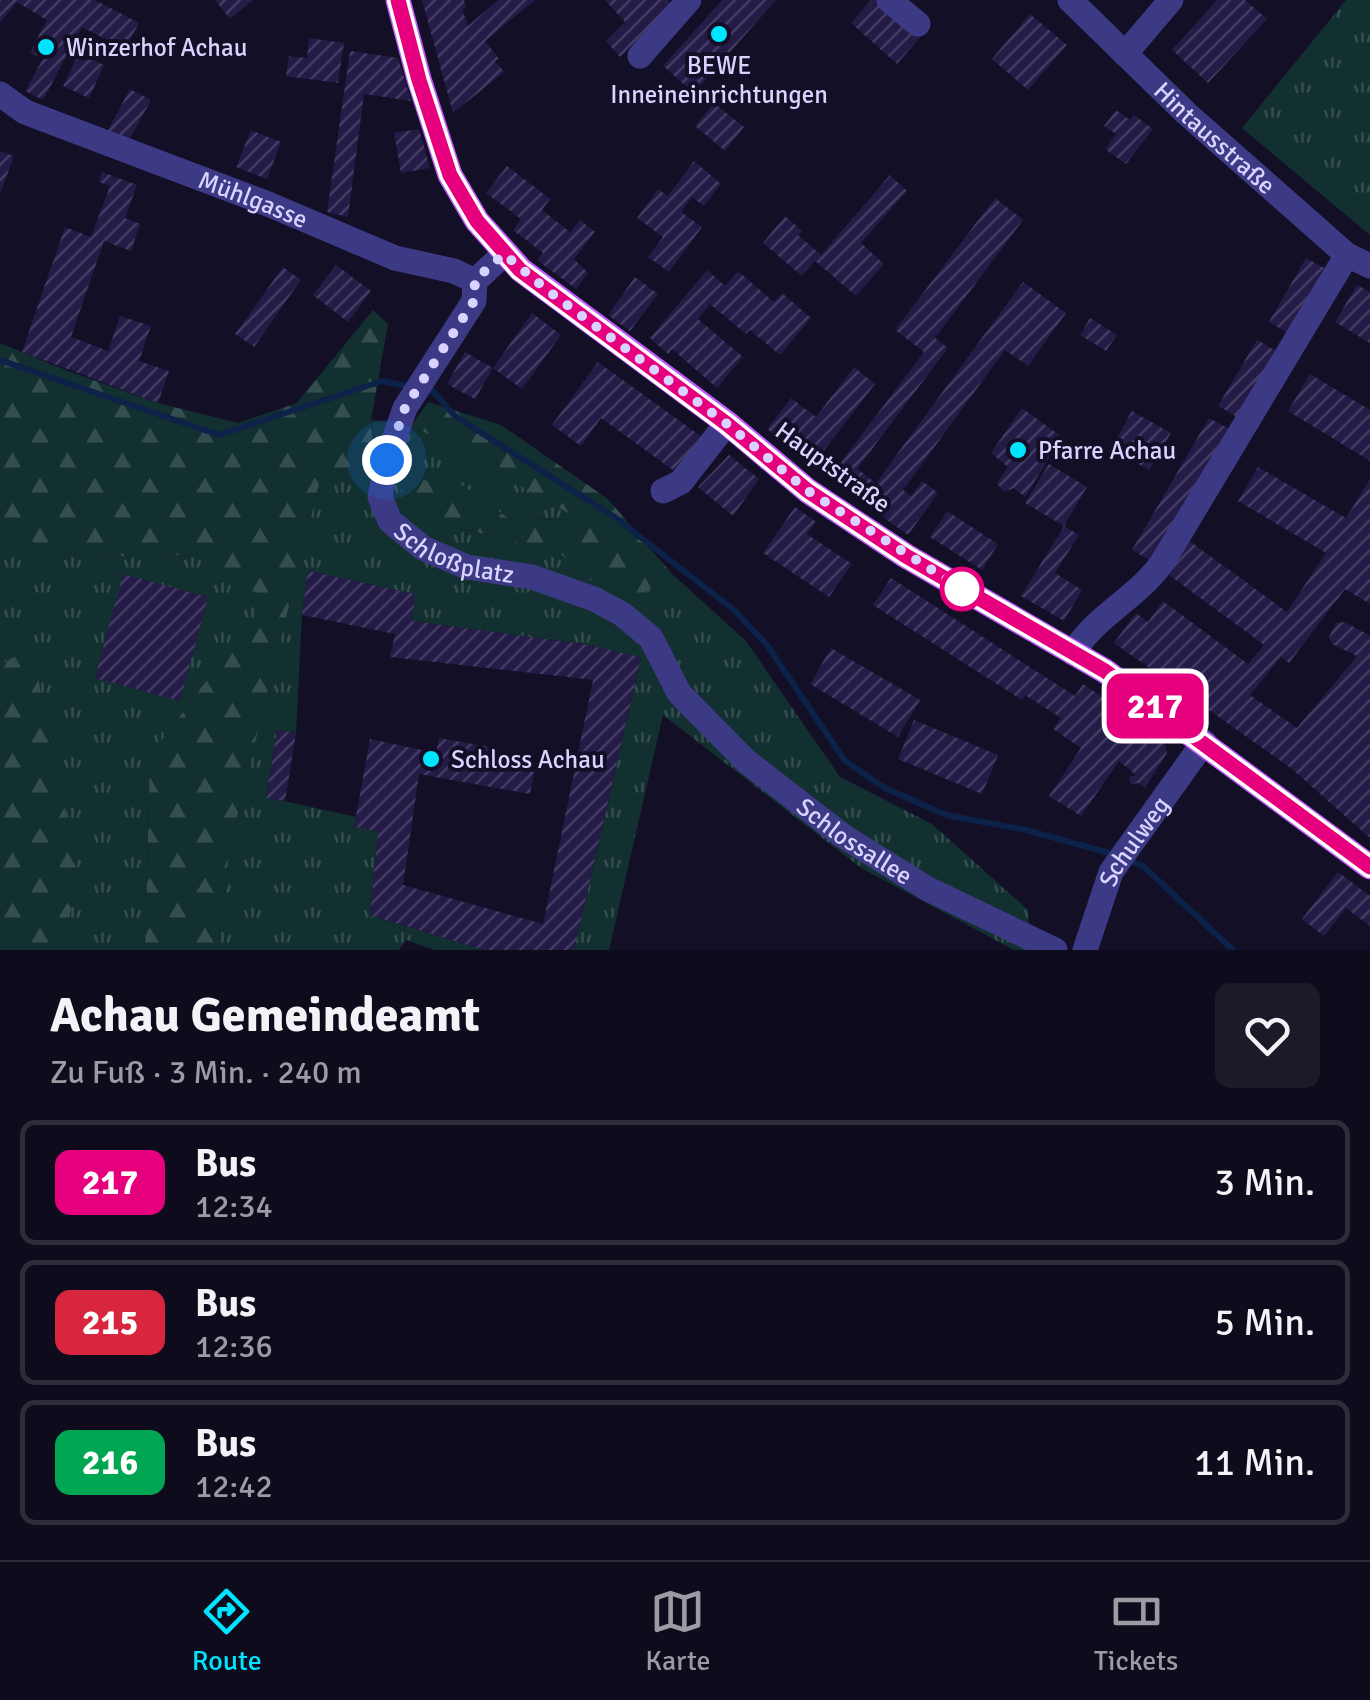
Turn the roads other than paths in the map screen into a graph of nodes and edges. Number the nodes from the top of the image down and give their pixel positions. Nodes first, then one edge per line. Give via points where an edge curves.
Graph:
1 (398, 0) edge
2 (689, 0) edge
3 (889, 0) edge
4 (1070, 0) edge
5 (1171, 0) edge
6 (918, 24) dead end
7 (1124, 54) junction
8 (640, 56) dead end
9 (0, 94) edge
10 (504, 254) junction
11 (1359, 260) edge
12 (475, 280) junction
13 (727, 424) junction
14 (664, 492) dead end
15 (1073, 653) junction
16 (679, 694) joint
17 (1204, 742) junction
18 (1370, 867) edge
19 (1087, 949) edge
20 (1055, 950) edge

1 - 10 main road, Hauptstraße via 450,175
2 - 8 street
3 - 6 street
4 - 7 street, Hintausstraße
5 - 7 street
7 - 11 street, Hintausstraße via 1214,140
9 - 12 street, Mühlgasse via 25,112 394,258
10 - 12 street
10 - 13 main road, Hauptstraße
11 - 15 street via 1147,584 1087,630
12 - 16 street, Schloßplatz via 474,301 405,408 380,497 390,521 422,548 467,567 532,577 622,614 650,638
13 - 14 street
13 - 15 main road, Hauptstraße via 857,524
15 - 17 main road, Hauptstraße
16 - 20 street, Schlossallee via 746,761 843,836 928,889
17 - 18 main road, Hauptstraße
17 - 19 street, Schulweg via 1111,872

